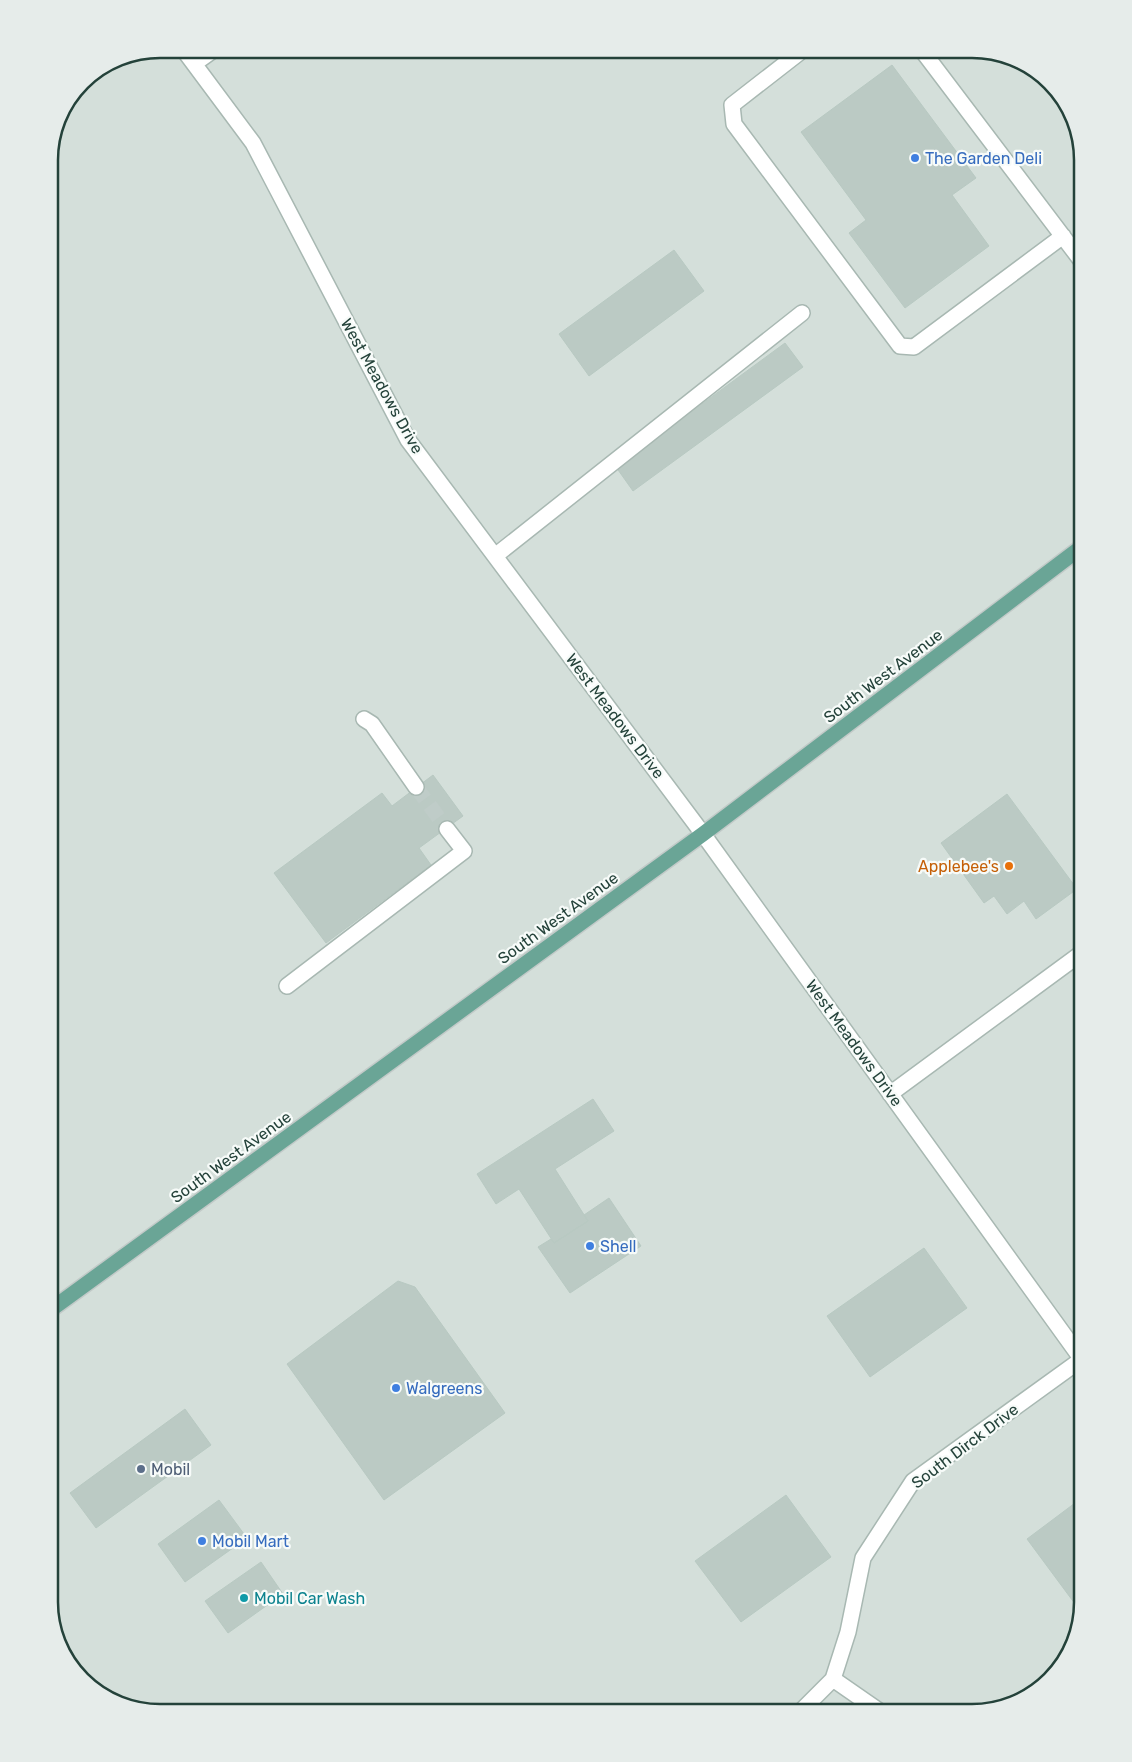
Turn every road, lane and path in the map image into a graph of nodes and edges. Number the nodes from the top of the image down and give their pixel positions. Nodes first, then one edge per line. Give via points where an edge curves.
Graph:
1 (190, 58) edge
2 (202, 58) edge
3 (792, 58) edge
4 (928, 58) edge
5 (194, 64) junction
6 (1063, 236) junction
7 (1074, 251) edge
8 (802, 313) dead end
9 (1074, 553) edge
10 (495, 556) junction
11 (364, 719) dead end
12 (416, 787) tunnel mouth
13 (447, 829) tunnel mouth
14 (703, 834) junction
15 (1074, 959) edge
16 (287, 986) dead end
17 (890, 1094) junction
18 (58, 1305) edge
19 (1074, 1349) edge
20 (1074, 1366) edge
21 (832, 1679) junction
22 (808, 1704) edge
23 (869, 1704) edge

1 - 5 street, West Meadows Drive
2 - 5 street
3 - 6 street via 732,105 734,124 900,346 914,347
4 - 6 street
5 - 10 street, West Meadows Drive via 253,143 408,440
6 - 7 street
8 - 10 street
9 - 14 main road, South West Avenue
10 - 14 street, West Meadows Drive
11 - 12 street via 372,724
13 - 16 street via 464,851
14 - 17 street, West Meadows Drive
14 - 18 main road, South West Avenue
15 - 17 street
17 - 19 street, West Meadows Drive
20 - 21 street, South Dirck Drive via 913,1481 863,1558 848,1632
21 - 22 street, South Dirck Drive
21 - 23 street

